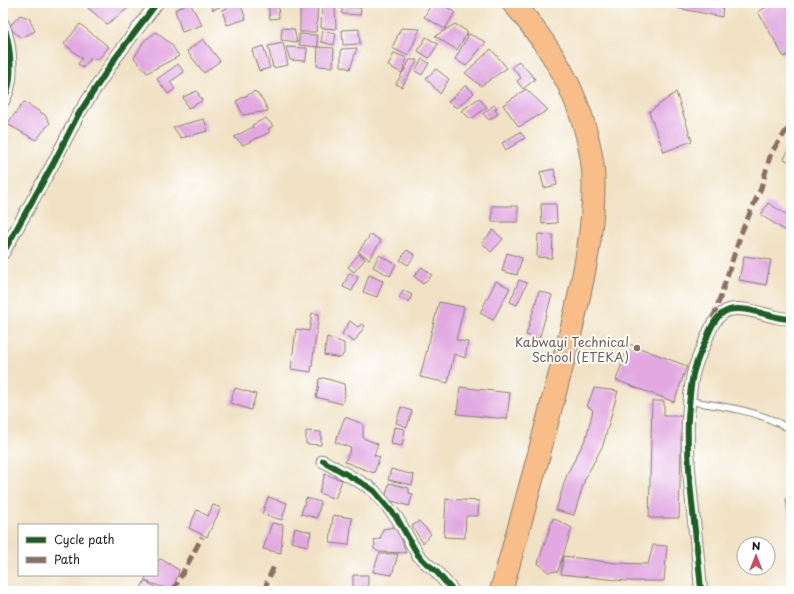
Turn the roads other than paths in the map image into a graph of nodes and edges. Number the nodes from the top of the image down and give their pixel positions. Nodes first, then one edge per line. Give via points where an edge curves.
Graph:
1 (158, 3) edge
2 (513, 3) edge
3 (3, 24) edge
4 (3, 100) edge
5 (3, 253) edge
6 (791, 319) edge
7 (689, 401) junction
8 (791, 424) edge
9 (323, 461) dead end
10 (453, 591) edge
11 (501, 591) edge
12 (701, 591) edge

1 - 5 street via 116,57 78,115 54,164
2 - 11 highway via 553,55 567,81 588,142 593,170 593,198 584,275 574,322
3 - 4 street via 9,46 10,77
6 - 7 street via 743,309 730,309 724,312 710,329 698,359
7 - 8 lane via 751,413 784,426
7 - 12 street via 689,476
9 - 10 street via 374,491 397,518 418,555

